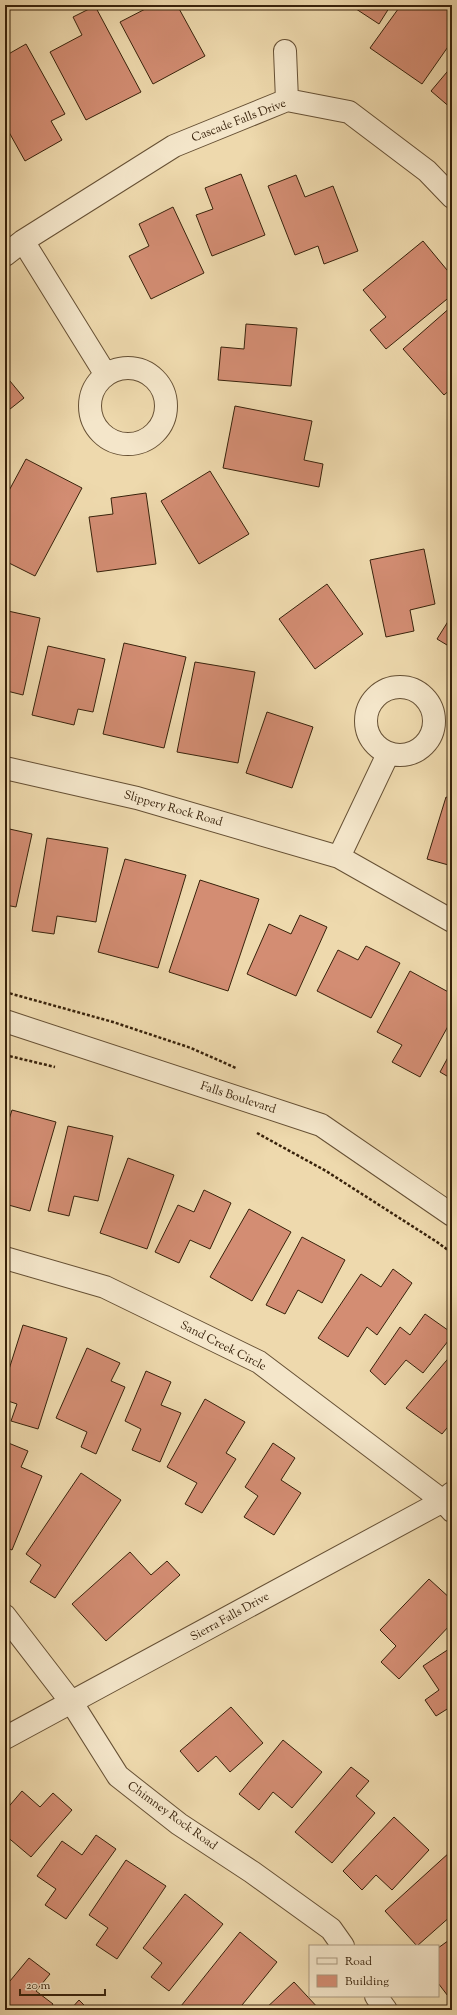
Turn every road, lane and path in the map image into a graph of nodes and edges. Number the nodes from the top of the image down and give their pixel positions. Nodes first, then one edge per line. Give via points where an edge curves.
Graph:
1 (285, 50) dead end
2 (287, 100) junction
3 (452, 197) edge
4 (23, 241) junction
5 (5, 255) edge
6 (106, 375) dead end
7 (388, 754) dead end
8 (5, 768) edge
9 (339, 857) junction
10 (452, 921) edge
11 (5, 1021) edge
12 (5, 1055) edge
13 (57, 1067) dead end
14 (250, 1129) dead end
15 (452, 1214) edge
16 (452, 1253) edge
17 (5, 1258) edge
18 (449, 1502) edge
19 (5, 1616) edge
20 (72, 1703) junction
21 (5, 1738) edge
22 (342, 1945) edge
23 (377, 1997) edge
24 (386, 2010) edge

1 - 2 street
2 - 3 street, Cascade Falls Drive via 349,112 427,171
2 - 4 street, Cascade Falls Drive via 174,146
4 - 5 street, Cascade Falls Drive
4 - 6 street
7 - 9 street
8 - 9 street, Slippery Rock Road via 137,798
9 - 10 street, Slippery Rock Road
11 - 15 street, Falls Boulevard via 321,1125
12 - 13 path
14 - 16 path via 326,1171
17 - 18 street, Sand Creek Circle via 105,1287 259,1362
18 - 20 street, Sierra Falls Drive
19 - 20 street, Chimney Rock Road
20 - 21 street, Sierra Falls Drive
20 - 22 street, Chimney Rock Road via 118,1776 179,1824 331,1928
23 - 24 street

